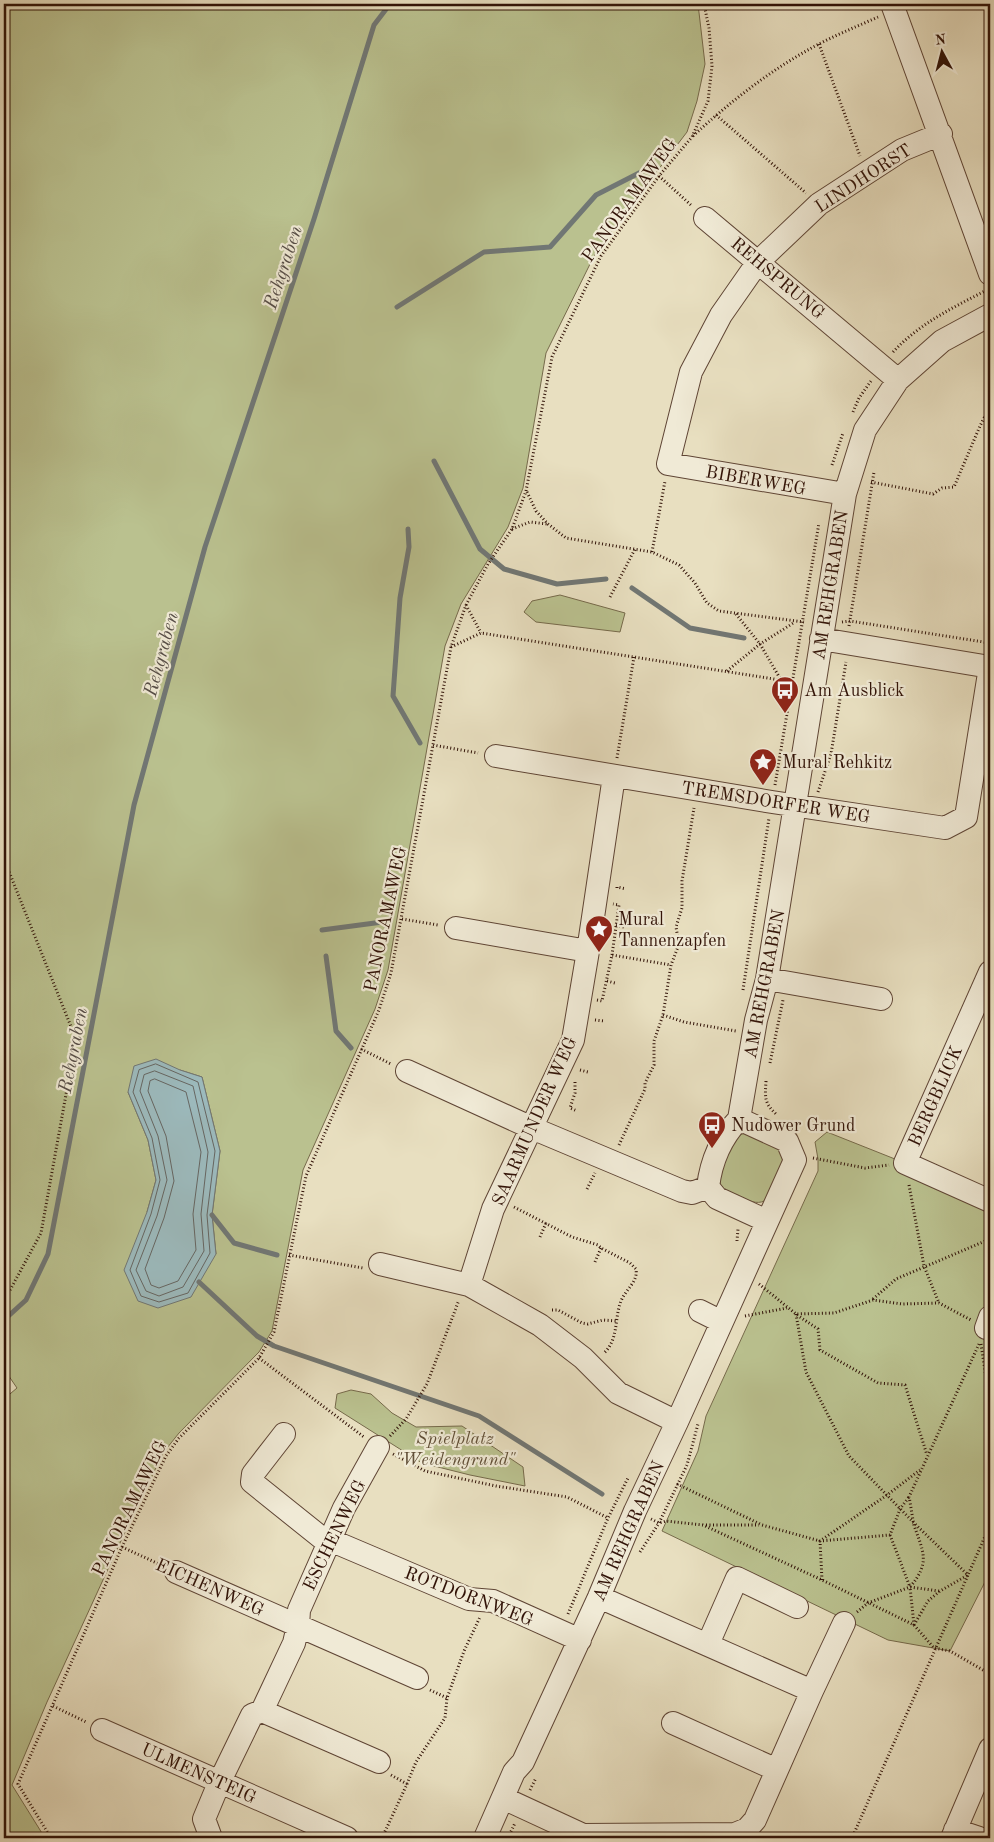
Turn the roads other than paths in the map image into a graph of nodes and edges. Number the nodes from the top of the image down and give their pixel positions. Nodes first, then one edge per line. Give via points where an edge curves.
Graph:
1 (894, 7) edge
2 (941, 134) junction
3 (705, 218) road end
4 (758, 262) junction
5 (990, 274) edge
6 (990, 315) edge
7 (898, 380) junction
8 (668, 464) joint
9 (845, 494) junction
10 (822, 632) junction
11 (990, 667) edge
12 (496, 756) road end
13 (614, 776) junction
14 (982, 777) edge
15 (806, 807) junction
16 (456, 928) road end
17 (588, 951) junction
18 (990, 972) edge
19 (777, 981) junction
20 (881, 999) dead end
21 (407, 1071) road end
22 (739, 1119) junction
23 (532, 1128) junction
24 (708, 1187) junction
25 (990, 1201) edge
26 (767, 1221) junction
27 (380, 1264) road end
28 (469, 1285) junction
29 (700, 1311) dead end
30 (722, 1322) junction
31 (677, 1422) junction
32 (284, 1434) dead end
33 (378, 1447) road end
34 (330, 1540) junction
35 (176, 1572) road end
36 (600, 1597) junction
37 (796, 1607) dead end
38 (844, 1623) road end
39 (298, 1626) junction
40 (570, 1636) junction
41 (708, 1644) junction
42 (425, 1685) road end
43 (812, 1692) junction
44 (262, 1711) junction
45 (673, 1723) dead end
46 (102, 1730) road end
47 (990, 1749) edge
48 (386, 1770) road end
49 (777, 1770) junction
50 (984, 1780) edge
51 (219, 1783) junction
52 (503, 1798) junction
53 (954, 1834) edge
54 (211, 1838) edge
55 (347, 1838) edge
56 (485, 1838) edge
57 (979, 1838) edge

1 - 2 street
2 - 4 street, LINDHORST via 902,150 819,204
2 - 5 street
3 - 4 street, REHSPRUNG
4 - 7 street, REHSPRUNG
4 - 8 street, LINDHORST via 721,315 691,372
6 - 7 street, AM REHGRABEN via 942,341
7 - 9 street, AM REHGRABEN via 865,430
8 - 9 street, BIBERWEG
9 - 10 street, AM REHGRABEN
10 - 11 street via 847,644
10 - 15 street, AM REHGRABEN via 813,685
11 - 14 street, TREMSDORFER WEG
12 - 13 street, TREMSDORFER WEG
13 - 15 street, TREMSDORFER WEG
13 - 17 street, SAARMUNDER WEG
14 - 15 street, TREMSDORFER WEG via 966,818 945,828
15 - 19 street, AM REHGRABEN
16 - 17 street
17 - 23 street, SAARMUNDER WEG via 573,1040
18 - 25 street, BERGBLICK via 905,1163
19 - 20 street
19 - 22 street, AM REHGRABEN via 756,1020
21 - 23 street
22 - 24 street, AM REHGRABEN via 728,1130 710,1168
22 - 26 street, AM REHGRABEN via 787,1141 795,1160
23 - 24 street via 682,1192 692,1193
23 - 28 street, SAARMUNDER WEG via 493,1209
24 - 26 street via 716,1198
26 - 30 street, AM REHGRABEN
27 - 28 street
28 - 31 street via 540,1325 618,1394
29 - 30 street
30 - 31 street, AM REHGRABEN
31 - 36 street, AM REHGRABEN via 635,1511
32 - 34 street, ROTDORNWEG via 253,1474 252,1482 323,1539
33 - 34 street, ESCHENWEG
34 - 39 street, ESCHENWEG via 298,1610
34 - 40 street, ROTDORNWEG via 469,1599 493,1601
35 - 39 street, EICHENWEG
36 - 40 street, AM REHGRABEN
36 - 41 street
37 - 41 street via 737,1578
38 - 43 street
39 - 42 street
39 - 44 street, ESCHENWEG via 294,1642
40 - 52 street, AM REHGRABEN via 524,1762 514,1772
41 - 43 street
43 - 49 street
44 - 48 street
44 - 51 street, ESCHENWEG via 252,1715
45 - 49 street
46 - 51 street, ULMENSTEIG
47 - 50 street
49 - 52 street via 755,1820 747,1829 735,1834 583,1835
50 - 53 street
51 - 54 street, ESCHENWEG via 204,1819
51 - 55 street, ULMENSTEIG
52 - 56 street, AM REHGRABEN
53 - 57 street

